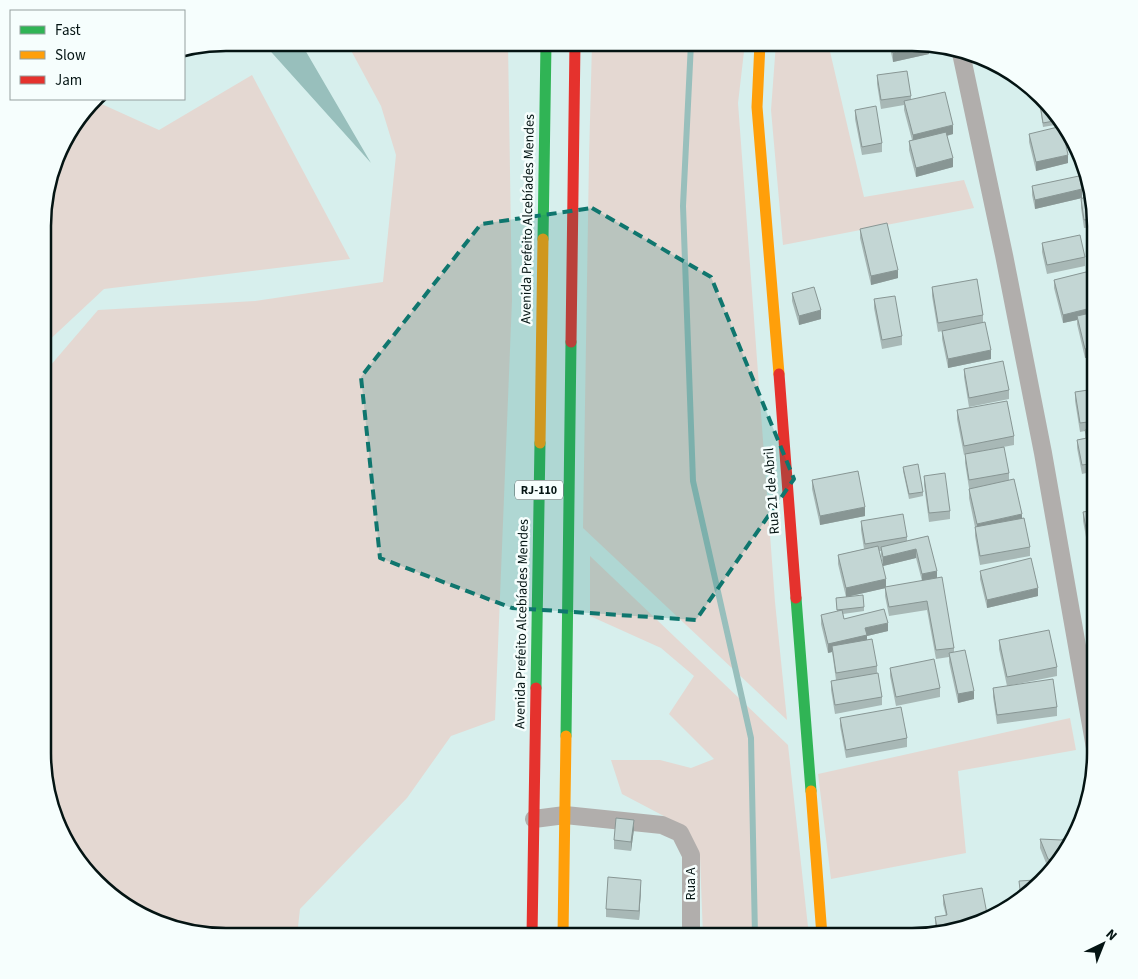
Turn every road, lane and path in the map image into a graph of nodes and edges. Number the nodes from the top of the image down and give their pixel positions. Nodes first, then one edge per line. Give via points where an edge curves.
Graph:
1 (546, 51) edge
2 (575, 51) edge
3 (760, 52) edge
4 (962, 59) edge
5 (1087, 697) edge
6 (565, 815) junction
7 (534, 819) junction
8 (691, 927) edge
9 (821, 927) edge
10 (532, 928) edge
11 (563, 928) edge

1 - 7 main road, Avenida Prefeito Alcebíades Mendes / RJ-110
2 - 6 main road, RJ-110
3 - 9 main road, Rua 21 de Abril via 757,107
4 - 5 street via 1043,453
6 - 7 street, Rua A
6 - 8 street, Rua A via 662,825 680,833 691,855
6 - 11 main road, RJ-110
7 - 10 main road, Avenida Prefeito Alcebíades Mendes / RJ-110

